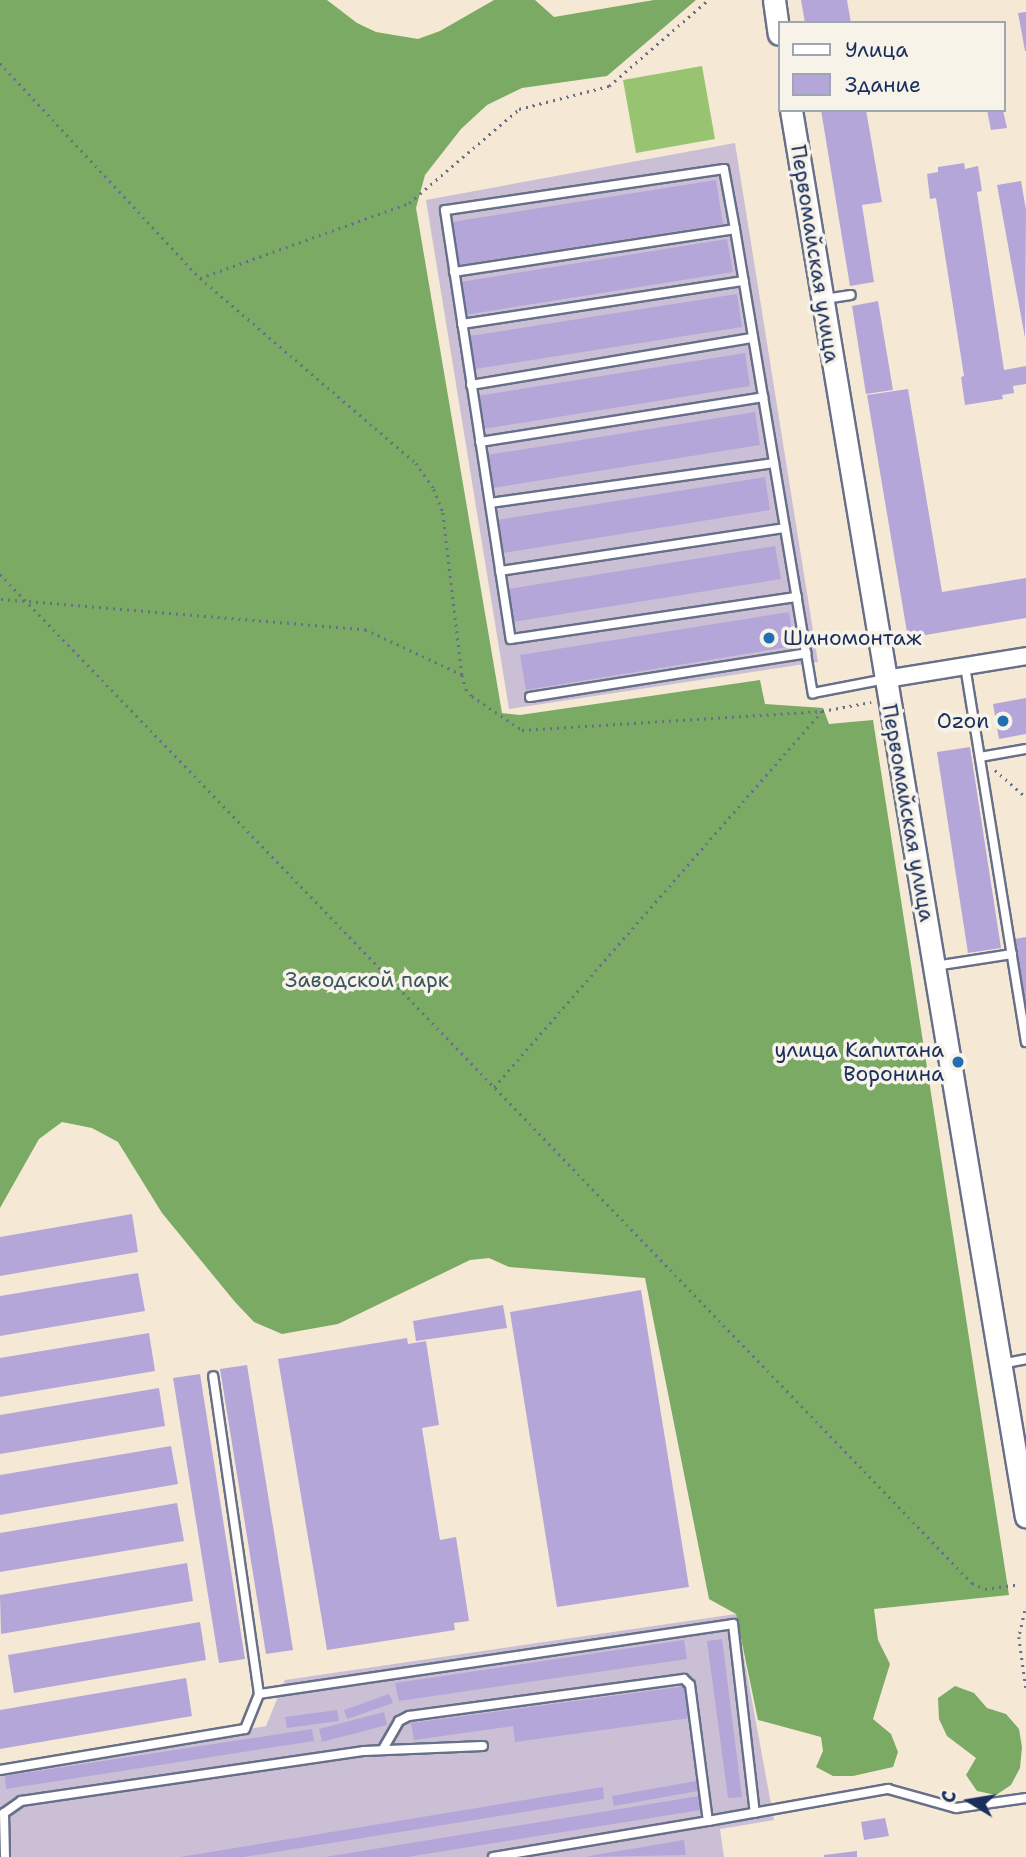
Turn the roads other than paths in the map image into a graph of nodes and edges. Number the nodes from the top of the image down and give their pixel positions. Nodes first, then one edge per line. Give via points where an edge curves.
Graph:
1 (774, 0) edge
2 (778, 27) edge
3 (791, 112) edge
4 (735, 229) junction
5 (454, 272) junction
6 (744, 281) junction
7 (851, 295) dead end
8 (822, 300) junction
9 (462, 324) junction
10 (753, 338) junction
11 (471, 385) junction
12 (763, 397) junction
13 (480, 442) junction
14 (774, 463) junction
15 (490, 503) junction
16 (785, 528) junction
17 (500, 571) junction
18 (797, 597) junction
19 (807, 653) junction
20 (1026, 656) edge
21 (965, 666) junction
22 (886, 679) junction
23 (530, 697) dead end
24 (1026, 749) edge
25 (979, 757) junction
26 (1012, 954) junction
27 (934, 967) junction
28 (1026, 1042) edge
29 (1026, 1359) edge
30 (1000, 1364) junction
31 (213, 1376) dead end
32 (1026, 1517) edge
33 (259, 1694) junction
34 (483, 1746) dead end
35 (383, 1749) junction
36 (0, 1770) edge
37 (1026, 1798) edge
38 (755, 1813) junction
39 (708, 1821) junction
40 (5, 1857) edge
41 (493, 1857) edge

1 - 2 street
3 - 8 street, Первомайская улица
4 - 5 lane
4 - 5 lane via 724,169 458,208 445,210
4 - 6 lane
5 - 9 lane
6 - 9 lane
6 - 10 lane
7 - 8 lane
8 - 22 street, Первомайская улица
9 - 11 lane
10 - 11 lane
10 - 12 lane
11 - 13 lane
12 - 13 lane
12 - 14 lane
13 - 15 lane
14 - 15 lane
14 - 16 lane
15 - 17 lane
16 - 17 lane
16 - 18 lane
17 - 18 lane via 511,639
18 - 19 lane
19 - 22 lane via 813,693
19 - 23 lane
20 - 21 street
21 - 22 street
21 - 25 lane
22 - 27 street, Первомайская улица
24 - 25 lane
25 - 26 lane
26 - 27 lane
26 - 28 lane
27 - 30 street, Первомайская улица
29 - 30 lane
30 - 32 street, Первомайская улица
31 - 33 lane
33 - 36 lane via 245,1730
33 - 38 lane via 733,1624
34 - 35 lane
35 - 39 lane via 399,1721 409,1716 684,1679 690,1685
35 - 40 lane via 21,1801 4,1813
37 - 38 lane via 956,1808 888,1789
38 - 39 lane
39 - 41 lane

